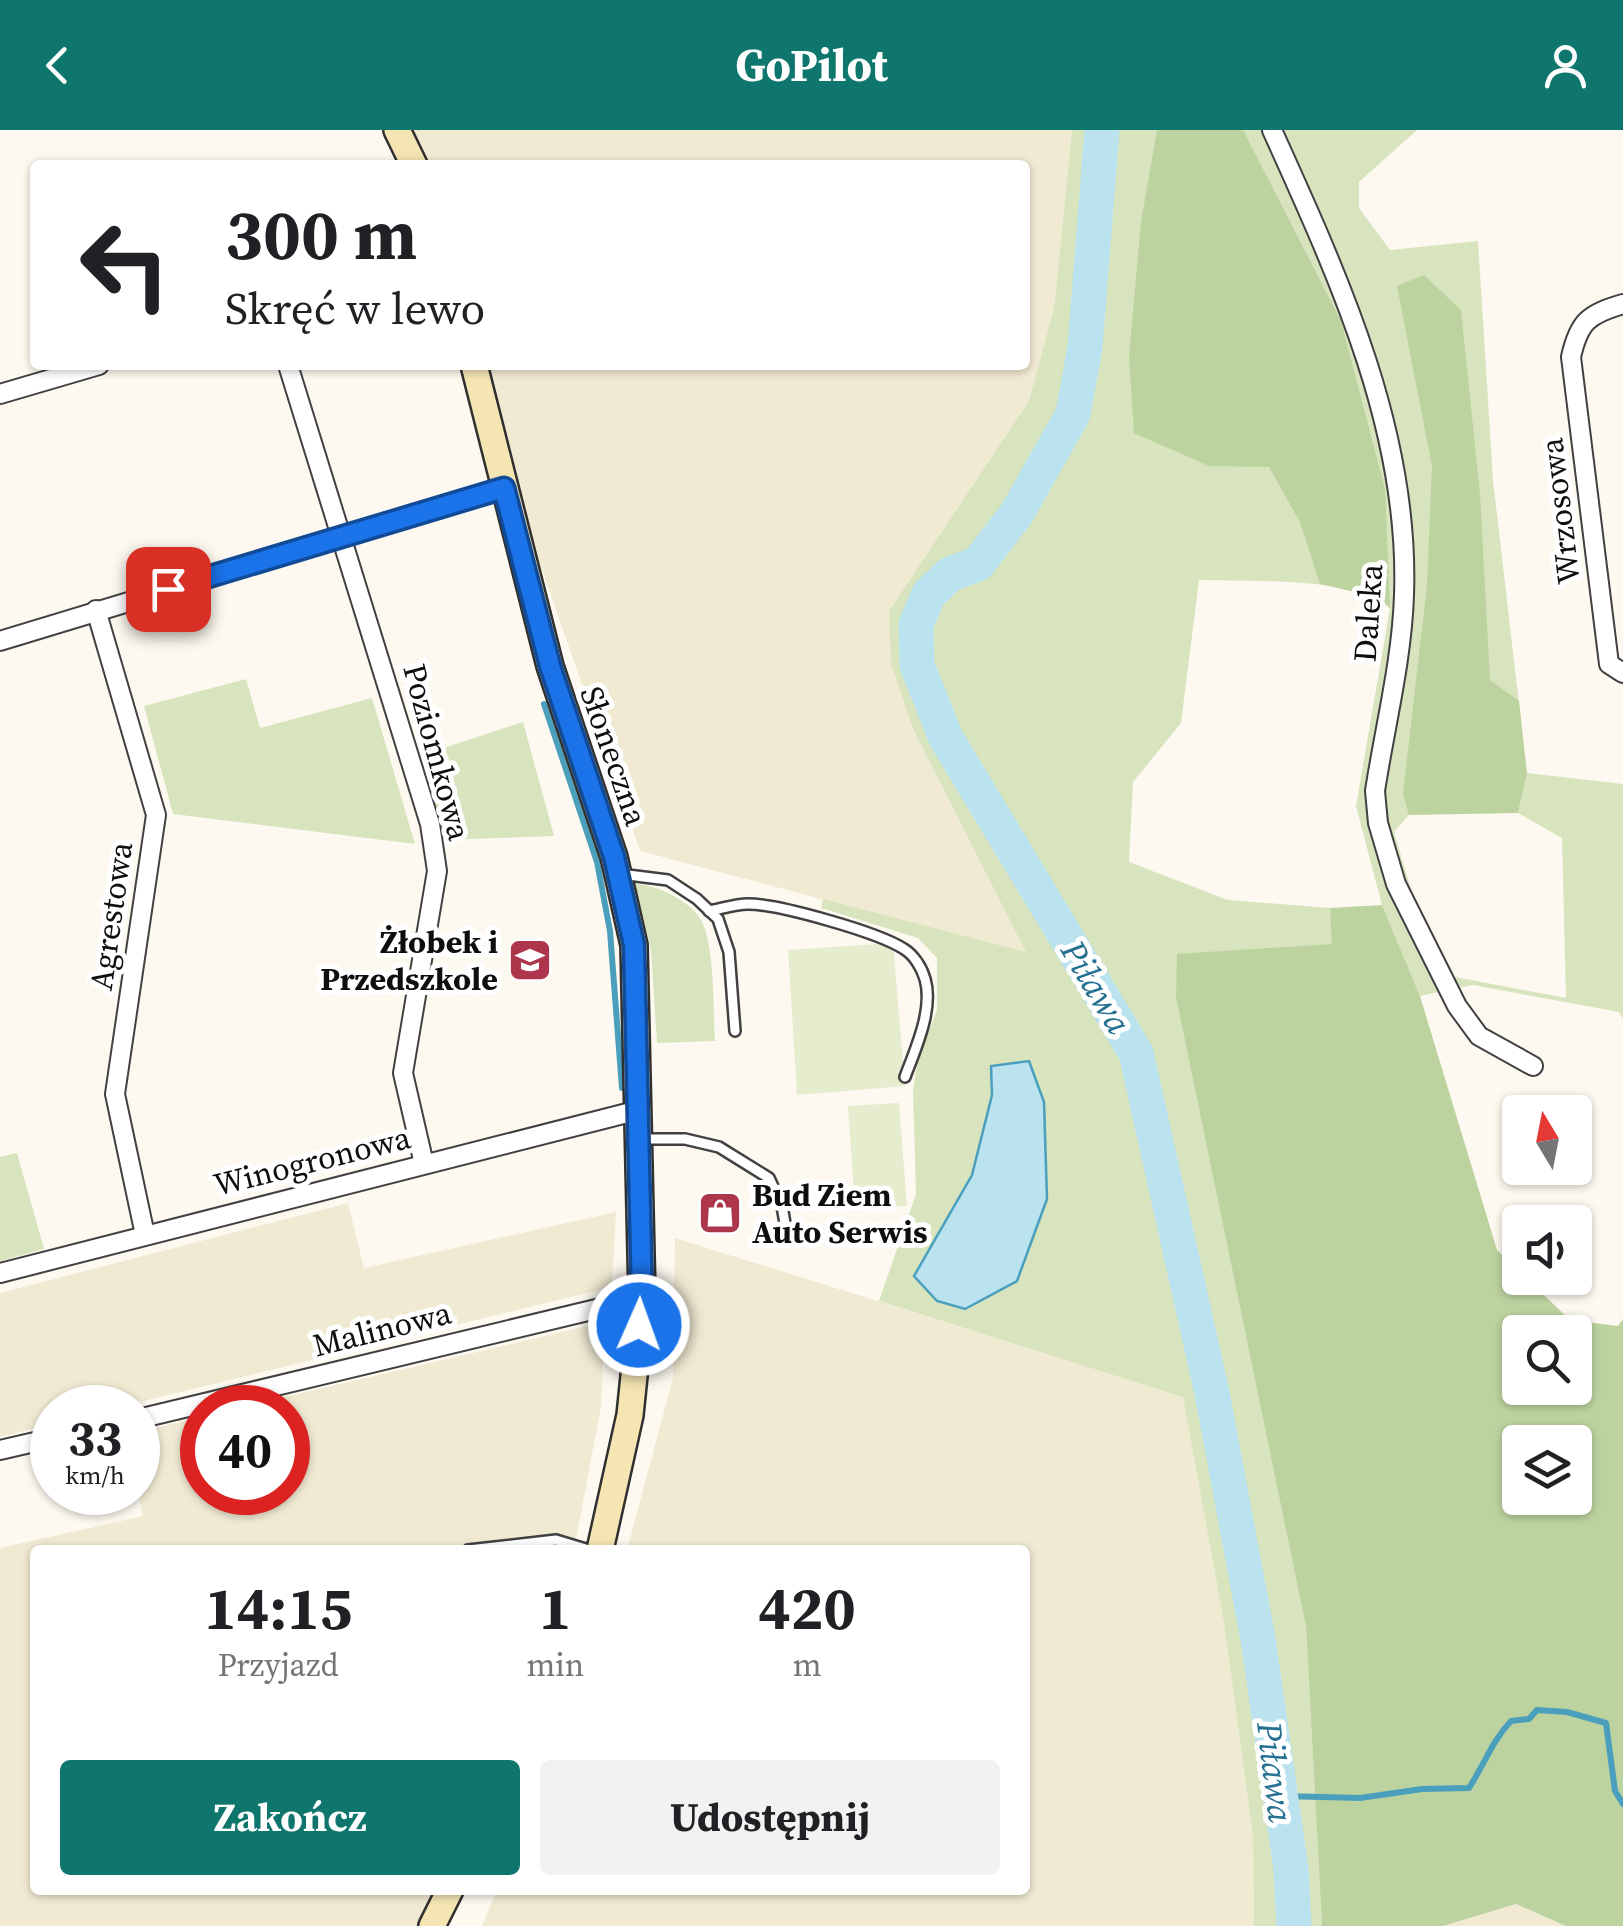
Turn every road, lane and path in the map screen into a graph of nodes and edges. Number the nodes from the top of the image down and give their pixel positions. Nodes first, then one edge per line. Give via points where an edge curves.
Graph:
1 (398, 130) edge
2 (1272, 130) edge
3 (412, 160) edge
4 (1623, 304) edge
5 (82, 370) edge
6 (290, 370) edge
7 (475, 370) edge
8 (0, 394) edge
9 (504, 488) junction
10 (344, 536) junction
11 (96, 610) junction
12 (0, 641) edge
13 (1623, 673) edge
14 (618, 874) junction
15 (710, 911) junction
16 (735, 1032) dead end
17 (1534, 1066) dead end
18 (905, 1077) dead end
19 (639, 1110) junction
20 (639, 1139) junction
21 (424, 1164) junction
22 (786, 1229) dead end
23 (144, 1235) junction
24 (0, 1272) edge
25 (642, 1298) junction
26 (160, 1413) edge
27 (30, 1443) edge
28 (0, 1450) edge
29 (512, 1545) edge
30 (572, 1545) edge
31 (601, 1545) edge
32 (448, 1895) edge
33 (432, 1926) edge

1 - 3 street
2 - 17 street, Daleka via 1364,349 1400,491 1404,595 1375,791 1378,823 1396,884 1456,1006 1479,1036
4 - 13 street, Wrzosowa via 1596,312 1576,332 1571,356 1609,664
5 - 8 street
6 - 10 street, Poziomkowa
7 - 9 street, Słoneczna
9 - 10 street
9 - 14 street, Słoneczna via 550,666
10 - 11 street
10 - 21 street, Poziomkowa via 430,824 437,871 404,1073
11 - 12 street
11 - 23 street, Agrestowa via 156,815 115,1094
14 - 15 lane via 668,880
14 - 19 street, Słoneczna via 634,945
15 - 16 lane via 729,952
15 - 18 lane via 747,904 778,910 867,932 914,956 926,981 926,1004
19 - 20 street, Słoneczna
19 - 21 street, Winogronowa
20 - 22 lane via 685,1139 719,1148 769,1178
20 - 25 street, Słoneczna
21 - 23 street, Winogronowa
23 - 24 street, Winogronowa
25 - 26 street, Malinowa
25 - 31 street, Słoneczna via 630,1415
27 - 28 street
29 - 30 lane
32 - 33 street

